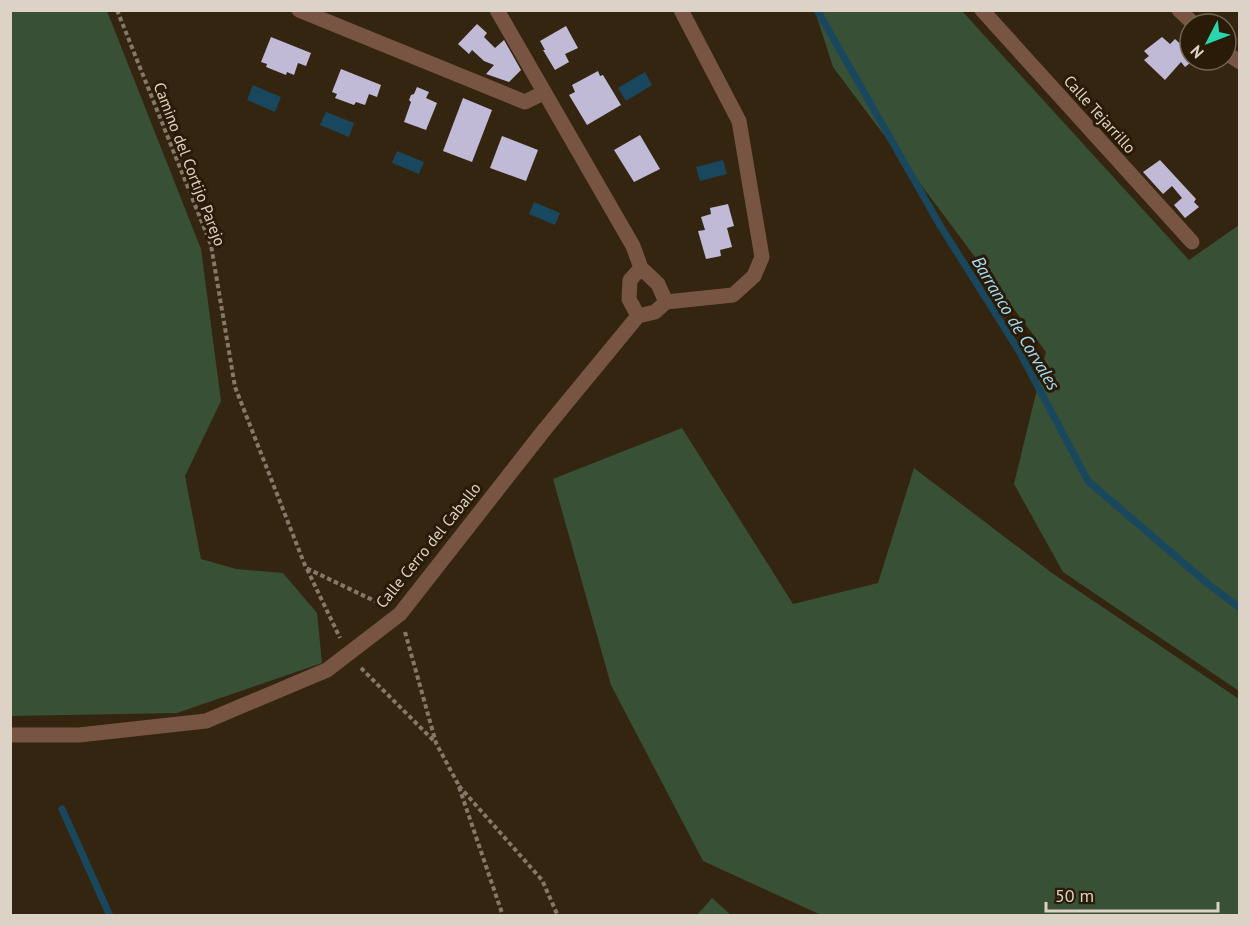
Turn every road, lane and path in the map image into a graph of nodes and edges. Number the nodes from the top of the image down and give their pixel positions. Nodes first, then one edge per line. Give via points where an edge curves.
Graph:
1 (117, 10) edge
2 (299, 10) edge
3 (497, 10) edge
4 (681, 10) edge
5 (982, 10) edge
6 (543, 93) junction
7 (1192, 242) dead end
8 (641, 268) junction
9 (666, 302) junction
10 (638, 316) junction
11 (306, 568) junction
12 (400, 614) junction
13 (348, 654) junction
14 (10, 735) edge
15 (436, 743) junction
16 (458, 784) junction
17 (503, 915) edge
18 (558, 915) edge

1 - 11 path, Camino del Cortijo Parejo via 211,245 235,387
2 - 6 street via 525,102
3 - 6 street
4 - 9 street via 739,121 762,257 754,276 733,295
5 - 7 street, Calle Tejarrillo
6 - 8 street via 633,246
8 - 9 street via 658,284
8 - 10 street via 630,280 629,299
9 - 10 street, Calle Cerro del Caballo via 655,312
10 - 12 street, Calle Cerro del Caballo
11 - 12 path
11 - 13 path, Camino del Cortijo Parejo
12 - 13 street, Calle Cerro del Caballo
12 - 15 path
13 - 14 street, Calle Cerro del Caballo via 327,670 206,721 79,735
13 - 15 path, Camino del Cortijo Parejo
15 - 16 path
16 - 17 path
16 - 18 path via 542,880

